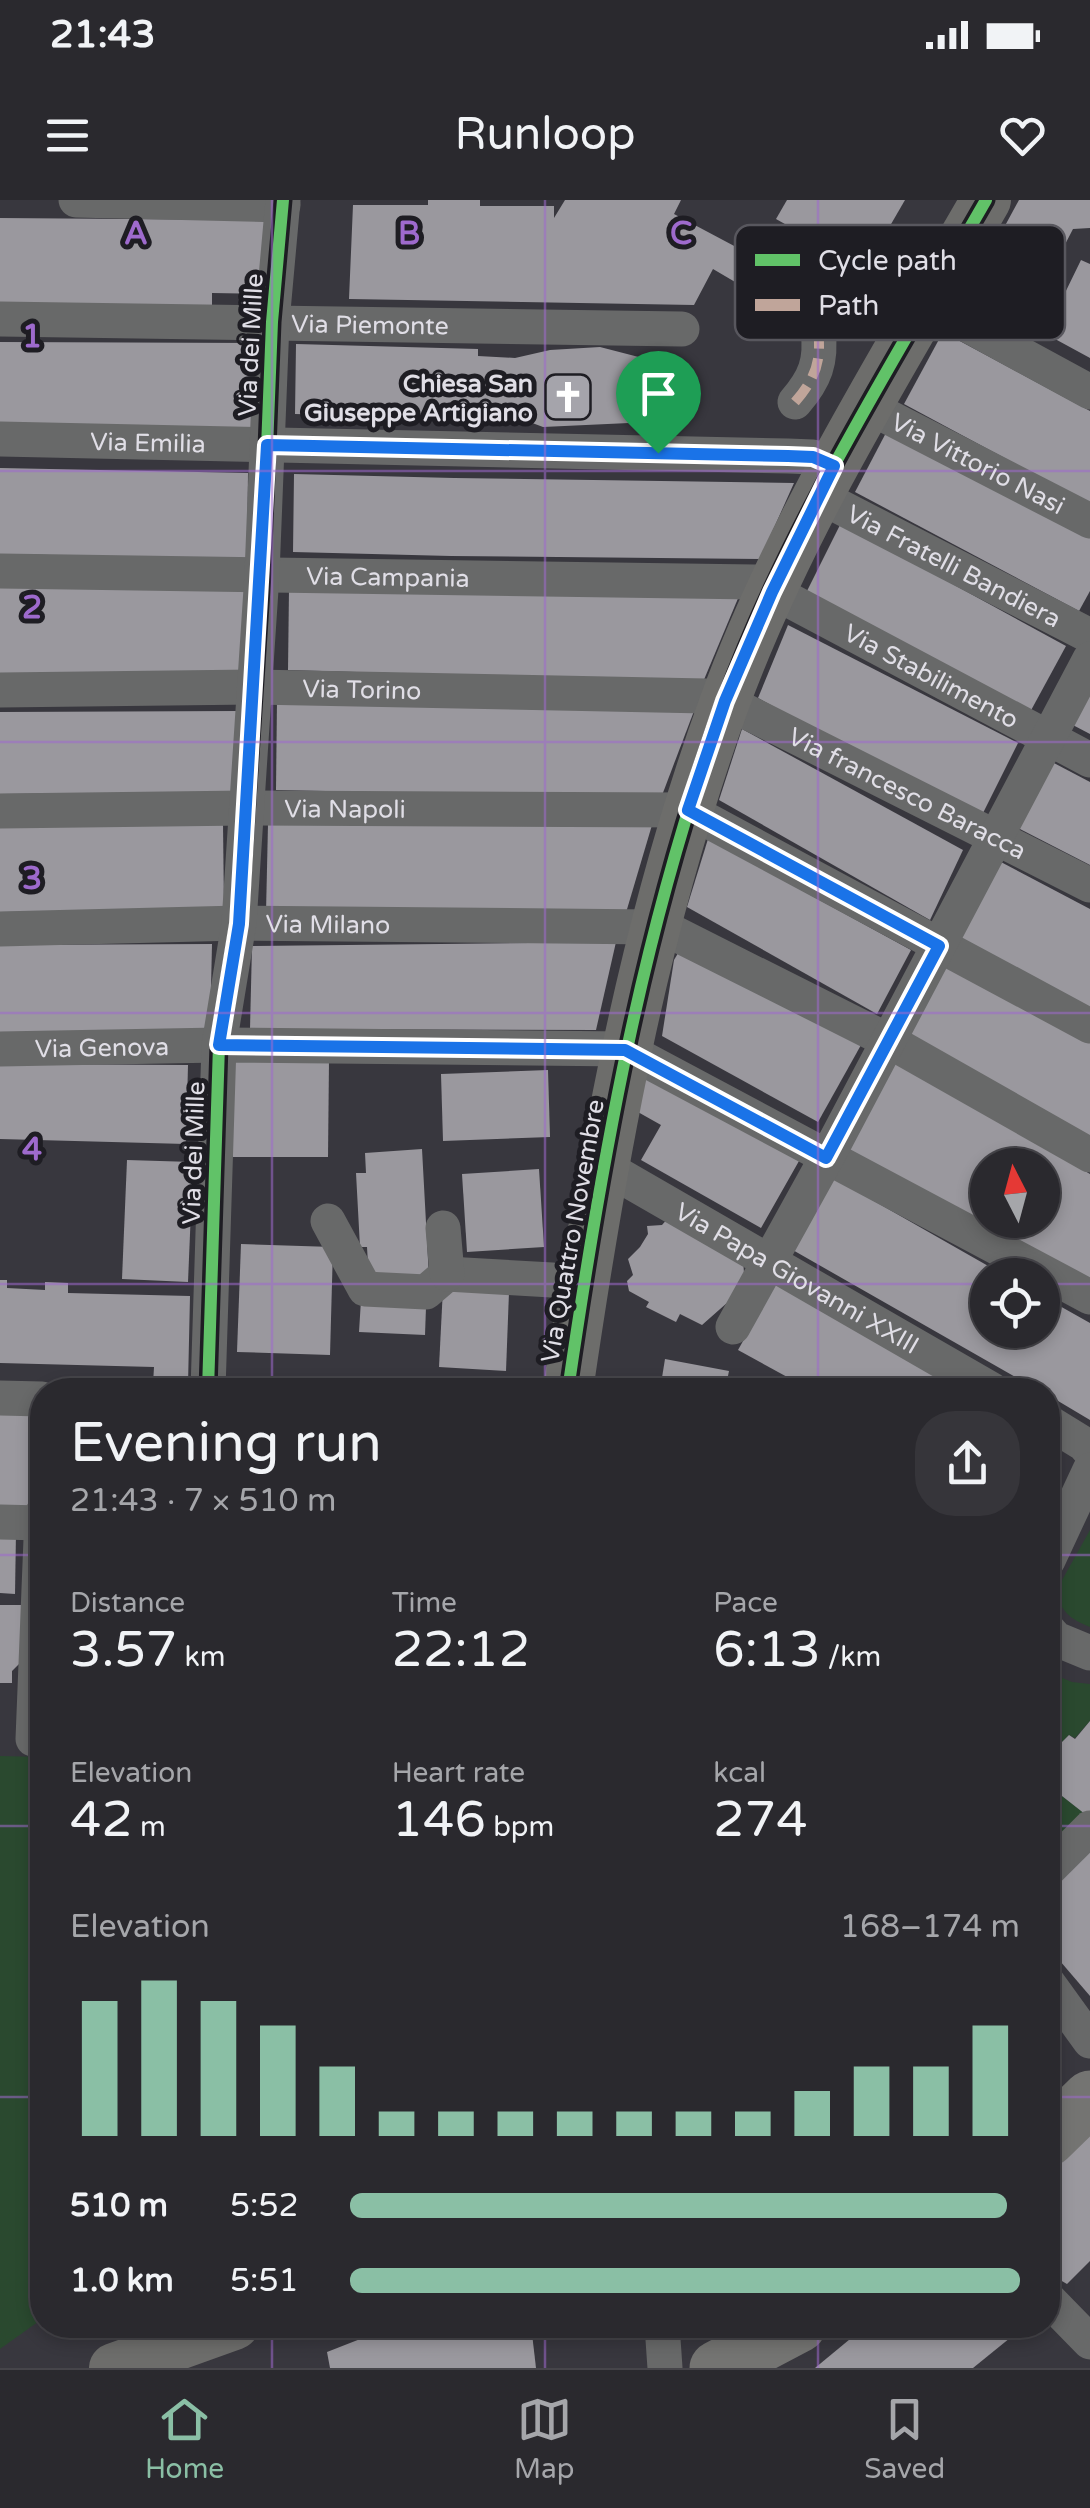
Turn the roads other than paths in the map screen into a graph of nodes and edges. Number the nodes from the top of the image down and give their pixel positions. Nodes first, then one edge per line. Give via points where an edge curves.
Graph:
1 (76, 200) edge
2 (986, 200) edge
3 (166, 201) edge
4 (283, 203) edge
5 (972, 225) edge
6 (0, 318) edge
7 (272, 322) junction
8 (682, 329) dead end
9 (819, 340) edge
10 (905, 340) edge
11 (996, 340) edge
12 (1090, 392) edge
13 (795, 402) dead end
14 (867, 406) junction
15 (0, 439) edge
16 (267, 445) junction
17 (826, 481) junction
18 (1090, 520) edge
19 (0, 571) edge
20 (262, 574) junction
21 (772, 592) junction
22 (1090, 636) edge
23 (1090, 659) edge
24 (254, 687) junction
25 (0, 690) edge
26 (725, 701) junction
27 (1048, 739) junction
28 (1090, 760) edge
29 (247, 808) junction
30 (688, 810) junction
31 (0, 811) edge
32 (997, 838) junction
33 (1090, 885) edge
34 (239, 924) junction
35 (654, 927) junction
36 (0, 929) edge
37 (939, 946) junction
38 (1090, 1026) edge
39 (889, 1041) junction
40 (219, 1045) junction
41 (0, 1050) edge
42 (625, 1050) junction
43 (1090, 1155) edge
44 (826, 1158) junction
45 (604, 1167) junction
46 (328, 1221) dead end
47 (443, 1228) dead end
48 (770, 1261) junction
49 (447, 1274) junction
50 (583, 1286) junction
51 (1090, 1298) edge
52 (733, 1327) dead end
53 (208, 1378) edge
54 (570, 1378) edge
55 (971, 1378) edge
56 (0, 1398) edge
57 (30, 1399) edge
58 (1060, 1429) edge
59 (1090, 1451) edge
60 (1090, 1470) edge
61 (0, 1522) edge
62 (30, 1522) edge
63 (1060, 1534) edge
64 (1060, 1641) edge
65 (1090, 1653) edge
66 (1090, 1828) edge
67 (1060, 1858) edge
68 (1060, 2000) edge
69 (1090, 2041) edge
70 (1090, 2098) edge
71 (1060, 2127) edge
72 (1060, 2311) edge
73 (198, 2338) edge
74 (663, 2338) edge
75 (774, 2338) edge
76 (1090, 2342) edge
77 (1090, 2360) edge
78 (114, 2368) edge
79 (664, 2368) edge
80 (717, 2368) edge
81 (1081, 2368) edge

1 - 3 street
2 - 5 street, Via Quattro Novembre
3 - 4 street
4 - 7 street, Via dei Mille
6 - 7 street, Via Piemonte
7 - 8 street, Via Piemonte
7 - 16 street, Via dei Mille
9 - 13 street via 818,370
10 - 14 street, Via Quattro Novembre
11 - 12 street
14 - 17 street, Via Quattro Novembre
14 - 18 street, Via Vittorio Nasi
15 - 16 street, Via Emilia
16 - 17 street, Via Emilia via 813,457
16 - 20 street, Via dei Mille
17 - 21 street, Via Quattro Novembre
17 - 22 street, Via Fratelli Bandiera
19 - 20 street, Via Campania
20 - 21 street, Via Campania via 756,582
20 - 24 street, Via dei Mille
21 - 26 street, Via Quattro Novembre
21 - 27 street, Via Stabilimento
23 - 27 street
24 - 25 street, Via Torino
24 - 26 street, Via Torino
24 - 29 street, Via dei Mille
26 - 30 street, Via Quattro Novembre
26 - 32 street, Via francesco Baracca
27 - 28 street, Via Stabilimento
27 - 32 street
29 - 30 street, Via Napoli
29 - 31 street, Via Napoli
29 - 34 street, Via dei Mille
30 - 35 street, Via Quattro Novembre
30 - 37 street
32 - 33 street, Via francesco Baracca
32 - 37 street
34 - 35 street, Via Milano
34 - 36 street, Via Milano
34 - 40 street, Via dei Mille
35 - 39 street
35 - 42 street, Via Quattro Novembre
37 - 38 street
37 - 39 street
39 - 43 street
39 - 44 street
40 - 41 street, Via Genova
40 - 42 street, Via Genova
40 - 53 street, Via dei Mille
42 - 44 street
42 - 45 street, Via Quattro Novembre
44 - 48 street
44 - 51 street
45 - 48 street, Via Papa Giovanni XXIII
45 - 50 street, Via Quattro Novembre
46 - 49 street via 365,1289 426,1292
47 - 49 street
48 - 52 street
48 - 55 street, Via Papa Giovanni XXIII
49 - 50 street
50 - 54 street, Via Quattro Novembre
56 - 57 street
58 - 59 street
60 - 63 street
61 - 62 street
64 - 65 street
66 - 67 street
68 - 69 street
70 - 71 main road
72 - 76 street
73 - 78 street
74 - 79 street
75 - 80 main road
77 - 81 street

